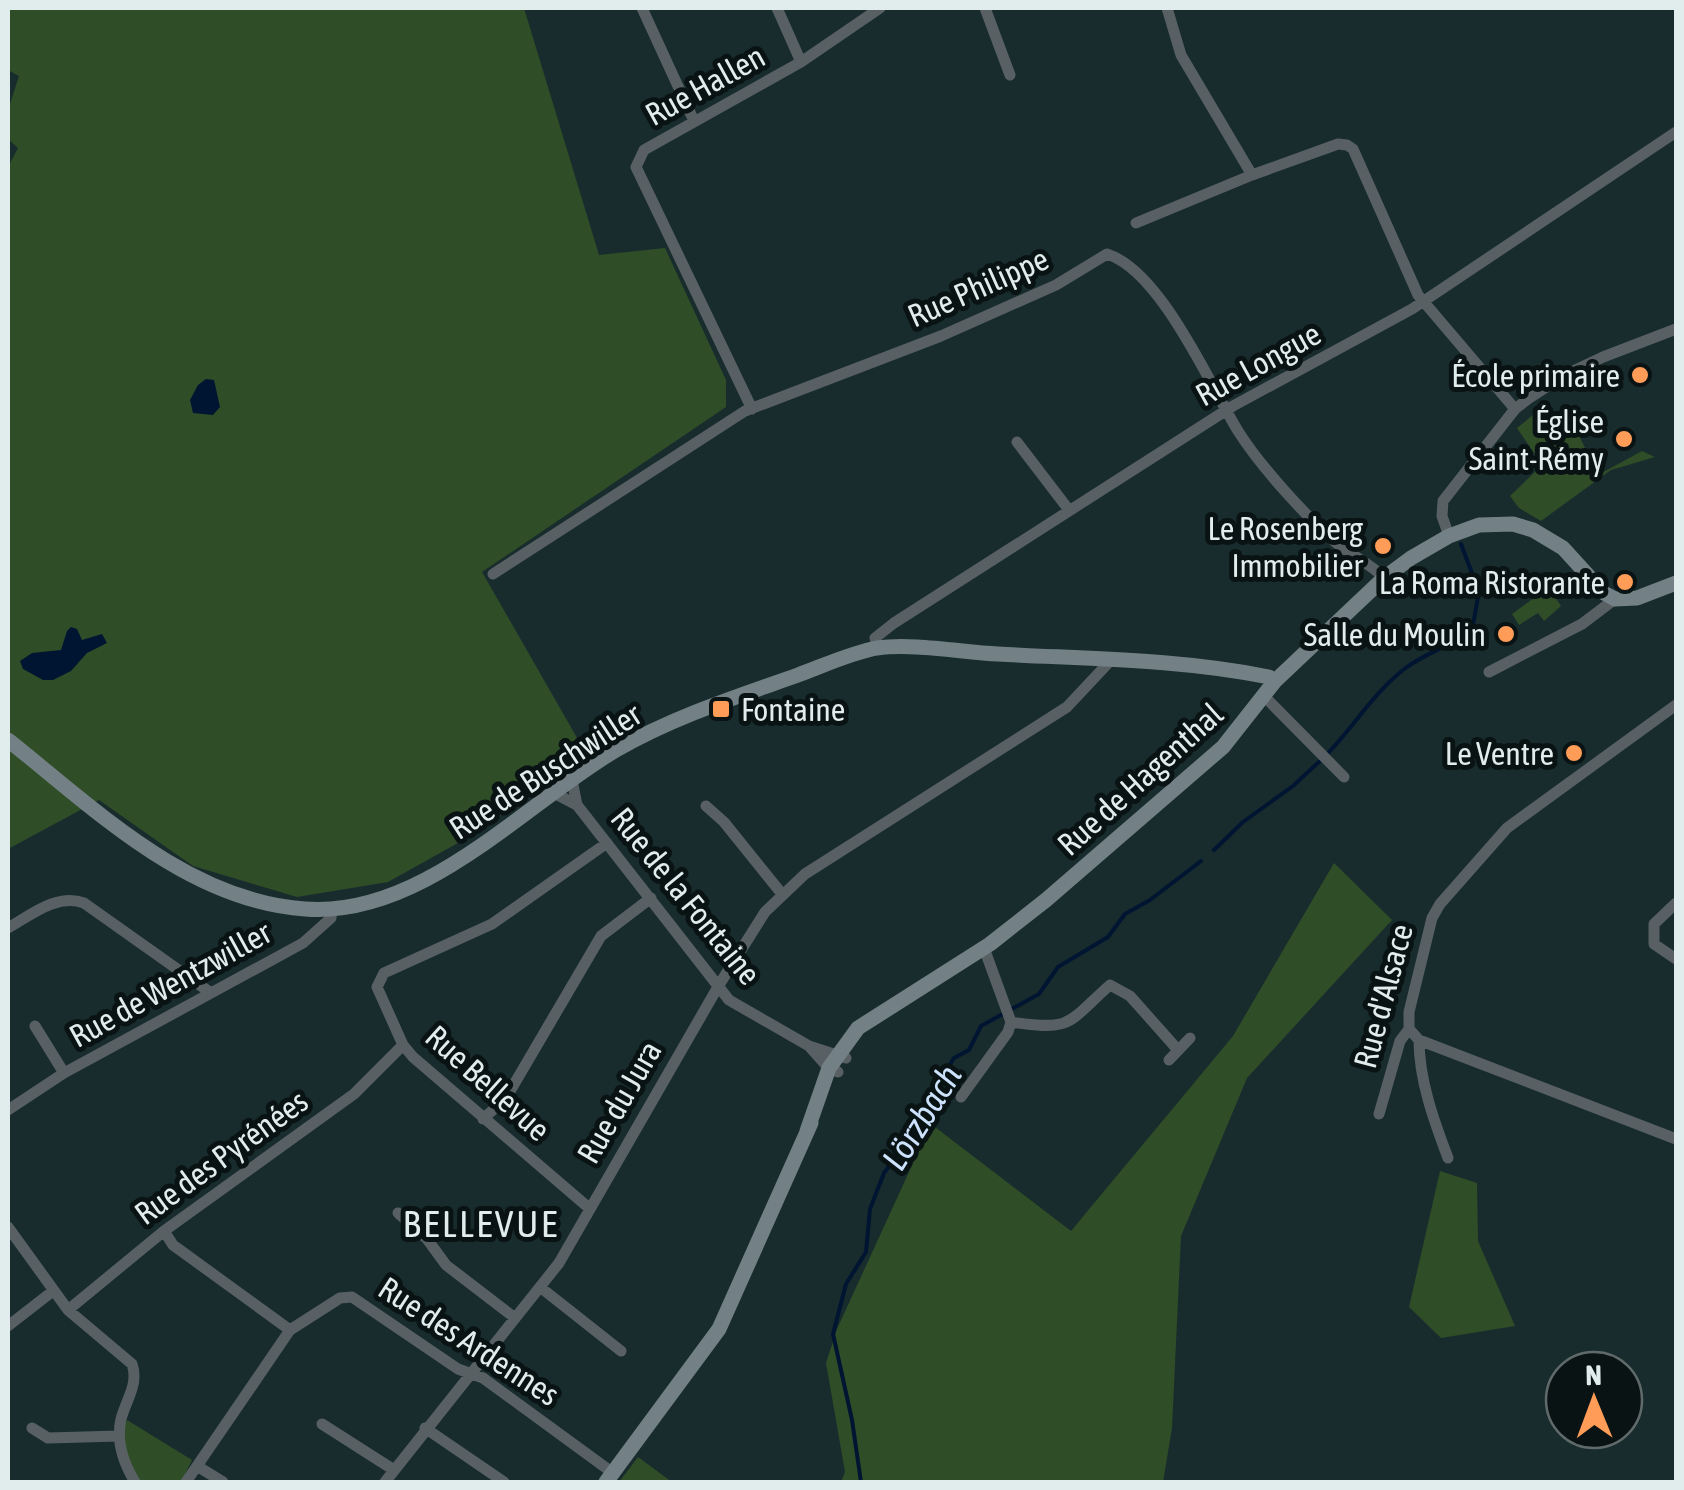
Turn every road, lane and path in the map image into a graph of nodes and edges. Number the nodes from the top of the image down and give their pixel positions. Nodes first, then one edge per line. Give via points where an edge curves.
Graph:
1 (642, 8) edge
2 (777, 8) edge
3 (880, 8) edge
4 (985, 8) edge
5 (1167, 8) edge
6 (801, 62) junction
7 (1010, 76) dead end
8 (694, 121) junction
9 (1676, 132) edge
10 (1252, 175) junction
11 (1136, 223) dead end
12 (1423, 302) junction
13 (1676, 329) edge
14 (752, 408) junction
15 (1228, 409) junction
16 (1516, 409) junction
17 (1017, 442) dead end
18 (1070, 510) junction
19 (1450, 536) junction
20 (493, 574) dead end
21 (1384, 578) junction
22 (1676, 583) edge
23 (1614, 599) junction
24 (878, 648) junction
25 (1112, 660) junction
26 (1489, 672) dead end
27 (1276, 681) junction
28 (1264, 696) junction
29 (1676, 705) edge
30 (8, 740) edge
31 (1344, 777) dead end
32 (572, 780) junction
33 (554, 793) junction
34 (578, 806) junction
35 (706, 806) dead end
36 (607, 843) junction
37 (782, 894) junction
38 (651, 898) junction
39 (1676, 903) edge
40 (332, 909) junction
41 (313, 910) junction
42 (8, 928) edge
43 (303, 943) junction
44 (984, 948) junction
45 (1676, 960) edge
46 (719, 985) junction
47 (210, 993) junction
48 (1011, 1022) junction
49 (35, 1026) dead end
50 (1409, 1029) junction
51 (1190, 1038) dead end
52 (1419, 1040) junction
53 (403, 1045) junction
54 (838, 1063) junction
55 (64, 1073) junction
56 (961, 1097) dead end
57 (8, 1110) edge
58 (1380, 1114) dead end
59 (483, 1119) junction
60 (1676, 1139) edge
61 (1448, 1158) dead end
62 (590, 1208) junction
63 (398, 1213) dead end
64 (8, 1227) edge
65 (164, 1231) junction
66 (540, 1287) junction
67 (52, 1291) junction
68 (68, 1310) junction
69 (515, 1318) junction
70 (8, 1326) edge
71 (290, 1330) junction
72 (622, 1351) dead end
73 (470, 1375) junction
74 (322, 1424) dead end
75 (32, 1428) dead end
76 (424, 1428) junction
77 (119, 1436) junction
78 (197, 1466) junction
79 (394, 1470) junction
80 (610, 1478) edge
81 (135, 1482) edge
82 (186, 1482) edge
83 (222, 1482) edge
84 (385, 1482) edge
85 (504, 1482) edge

1 - 8 street
2 - 6 street
3 - 6 street, Rue Hallen
4 - 7 street
5 - 10 street via 1182,55
6 - 8 street, Rue Hallen
8 - 14 street, Rue Hallen via 644,150 636,168
9 - 12 street, Rue Longue
10 - 11 street
10 - 12 street via 1348,144
12 - 15 street, Rue Longue
12 - 16 street
13 - 16 street via 1565,375
14 - 15 street, Rue Philippe via 941,336 1107,254 1134,269
14 - 20 street, Rue Philippe
15 - 18 street, Rue Longue
15 - 21 street, Rue Philippe via 1238,431 1314,521
16 - 19 street via 1443,501
17 - 18 street
18 - 24 street, Rue Longue via 894,623 875,638
19 - 21 main road, Rue de Hagenthal
19 - 23 main road, Rue de Hagenthal via 1493,522 1533,530 1562,548
21 - 27 main road, Rue de Hagenthal
22 - 23 main road
23 - 26 street via 1582,624
24 - 25 main road, Rue de Buschwiller
24 - 32 main road, Rue de Buschwiller via 698,710
25 - 27 main road, Rue de Buschwiller via 1196,665
25 - 37 street, Rue du Jura via 1067,706
27 - 28 main road, Rue de Hagenthal
28 - 31 street
28 - 44 main road, Rue de Hagenthal via 1205,764
29 - 50 street, Rue d'Alsace via 1507,828 1440,904
30 - 41 main road, Rue de Buschwiller via 178,867 246,898
32 - 33 main road, Rue de Buschwiller
32 - 34 street, Rue de la Fontaine
33 - 34 street, Rue de la Fontaine
33 - 40 main road, Rue de Buschwiller via 410,887
34 - 36 street, Rue de la Fontaine
35 - 37 street
36 - 38 street, Rue de la Fontaine
36 - 53 street, Rue Bellevue via 492,924 384,973 378,994
37 - 46 street, Rue du Jura
38 - 46 street, Rue de la Fontaine
38 - 59 street via 600,936 506,1098
39 - 45 street via 1654,924 1654,944
40 - 41 main road, Rue de Buschwiller
40 - 43 street, Rue de Wentzwiller via 331,918
41 - 43 street, Rue de Wentzwiller
42 - 47 street via 73,899
43 - 47 street, Rue de Wentzwiller
44 - 48 street
44 - 54 main road, Rue de Hagenthal via 880,1015
46 - 54 street, Rue de la Fontaine via 738,1006
46 - 62 street, Rue du Jura
47 - 55 street, Rue de Wentzwiller
48 - 51 street via 1061,1026 1110,984 1130,996 1173,1055
48 - 56 street
49 - 55 street, Rue de Wentzwiller
50 - 52 street
50 - 58 street, Rue d'Alsace
52 - 60 street
52 - 61 street via 1433,1119
53 - 59 street, Rue Bellevue
53 - 65 street, Rue des Pyrénées via 354,1094
54 - 80 main road, Rue de Hagenthal via 719,1330
55 - 57 street, Rue de Wentzwiller
59 - 62 street, Rue Bellevue
62 - 66 street, Rue du Jura
63 - 69 street via 446,1265
64 - 67 street
65 - 68 street, Rue des Pyrénées
65 - 71 street via 173,1245
66 - 69 street, Rue du Jura
66 - 72 street
67 - 68 street
67 - 70 street
68 - 77 street via 132,1364 135,1382
69 - 73 street, Rue du Jura
71 - 73 street, Rue des Ardennes via 352,1297
71 - 78 street, Rue des Ardennes
73 - 76 street, Rue du Jura
73 - 80 street, Rue des Ardennes via 484,1378
74 - 79 street
75 - 77 street via 48,1438
76 - 79 street, Rue du Jura
76 - 85 street
77 - 81 street
78 - 82 street, Rue des Ardennes
78 - 83 street
79 - 84 street, Rue du Jura

